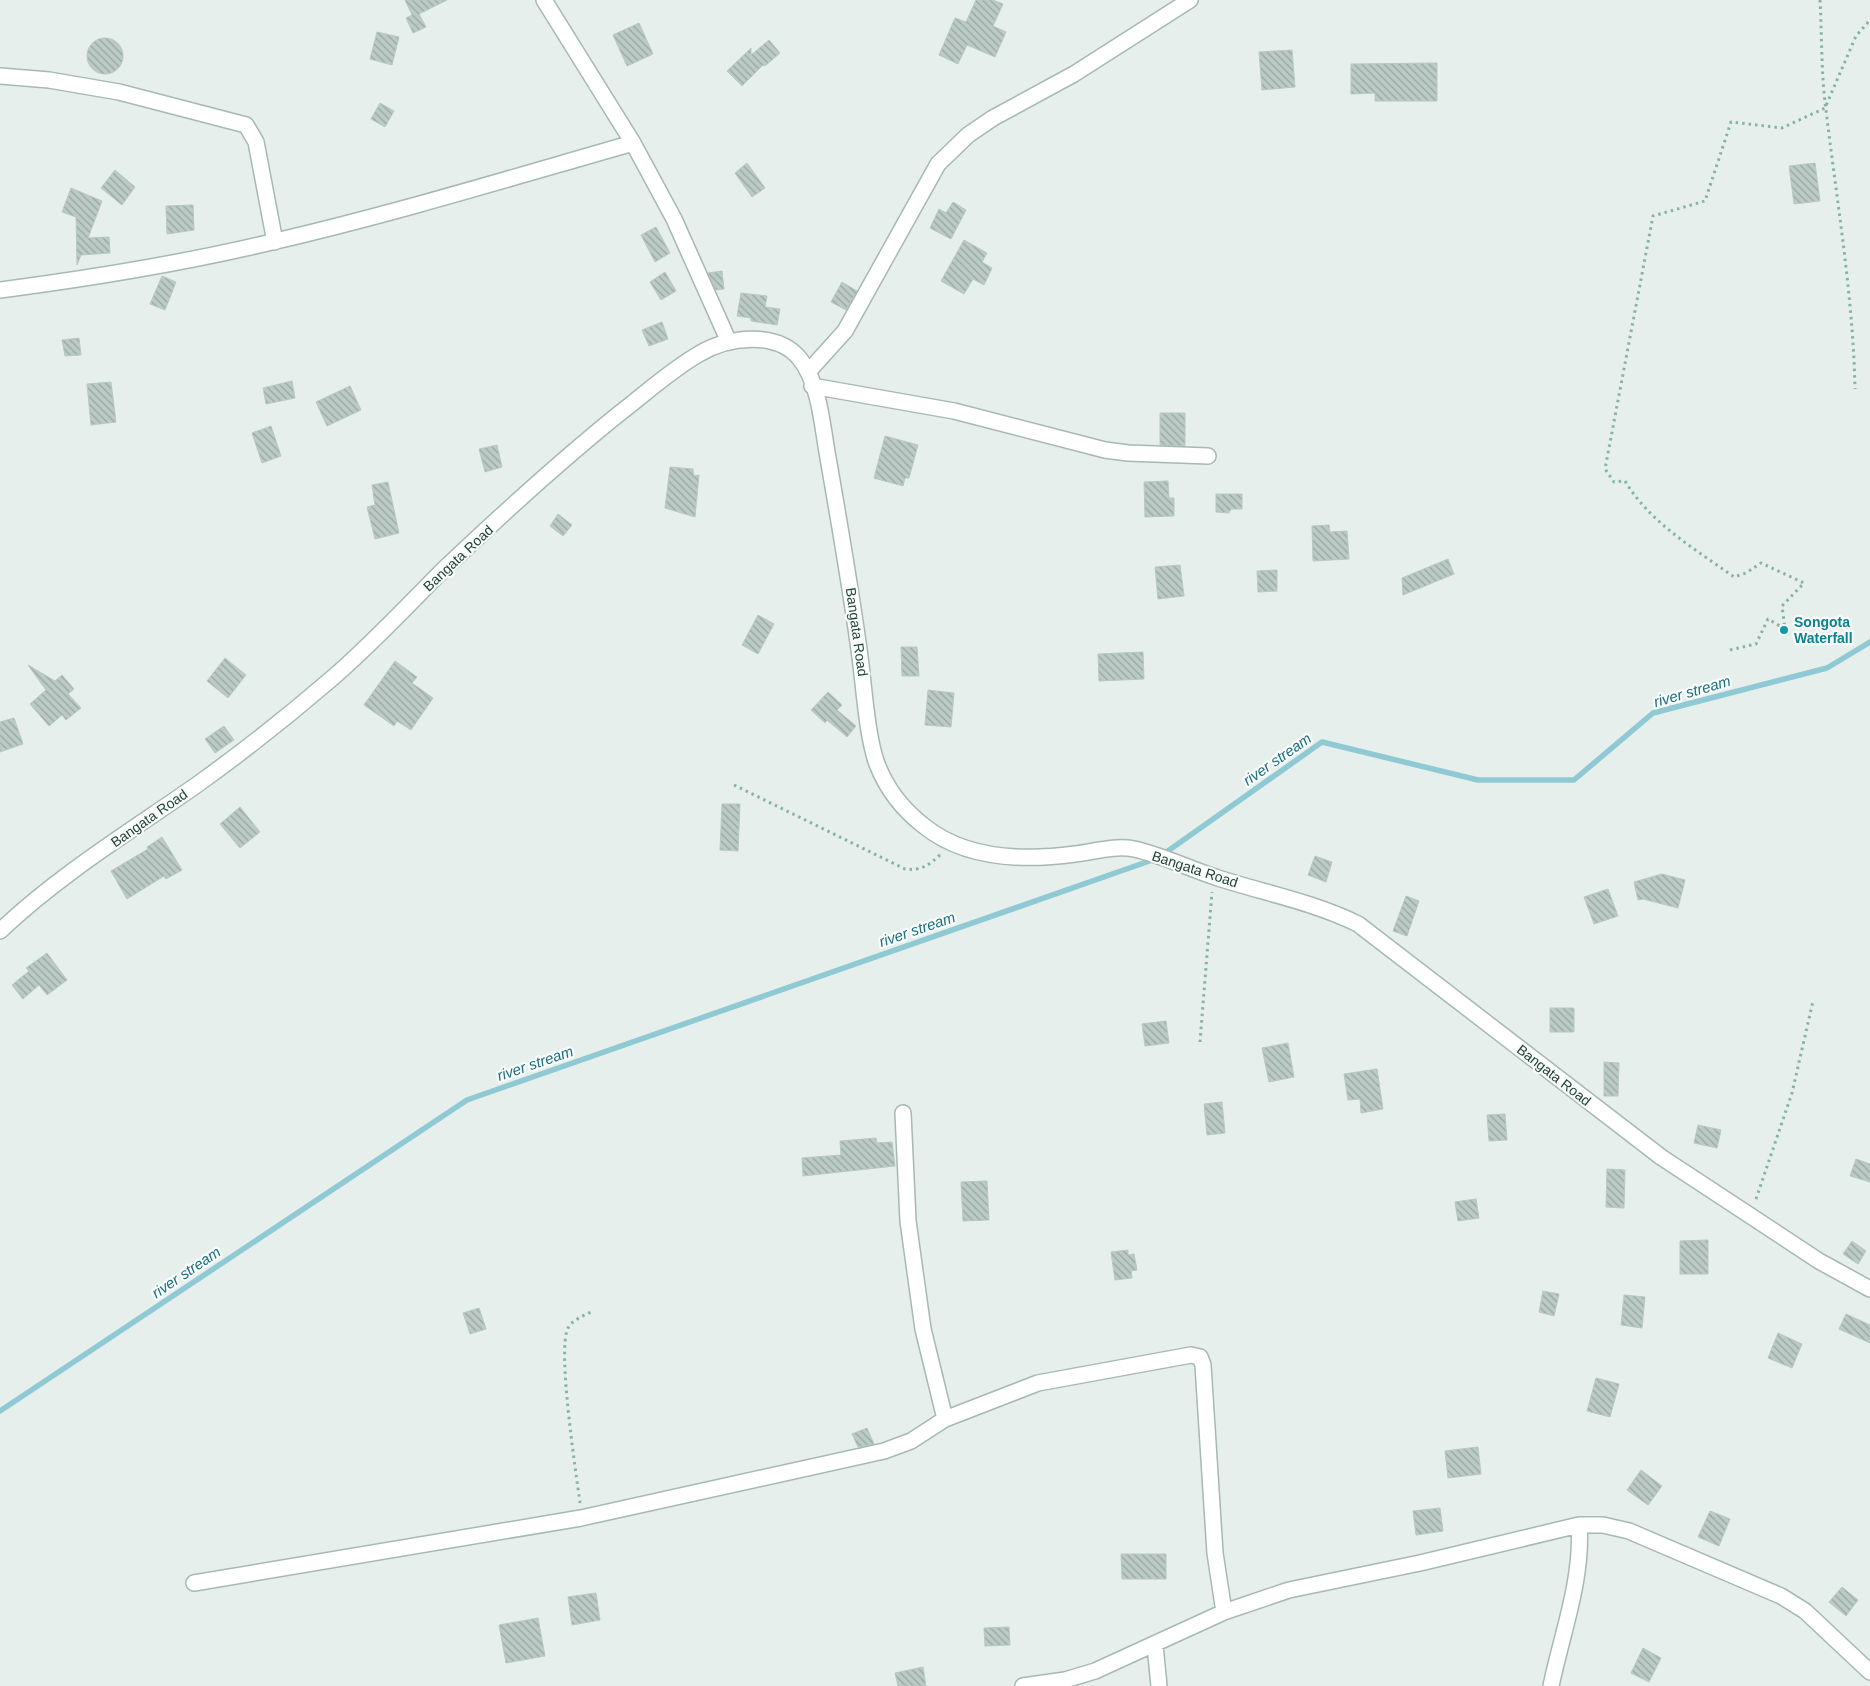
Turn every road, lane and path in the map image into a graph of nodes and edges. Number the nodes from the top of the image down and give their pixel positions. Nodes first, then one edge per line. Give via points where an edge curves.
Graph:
1 (544, 0) edge
2 (1190, 0) edge
3 (1820, 0) edge
4 (1870, 20) edge
5 (0, 76) edge
6 (1825, 108) junction
7 (633, 143) junction
8 (275, 242) junction
9 (0, 290) edge
10 (729, 342) junction
11 (810, 379) junction
12 (1855, 389) dead end
13 (1208, 456) dead end
14 (1730, 650) dead end
15 (734, 785) dead end
16 (952, 843) junction
17 (1213, 876) junction
18 (0, 931) edge
19 (1813, 1001) dead end
20 (1200, 1042) dead end
21 (903, 1113) dead end
22 (1751, 1214) junction
23 (1870, 1289) edge
24 (593, 1311) dead end
25 (945, 1420) junction
26 (582, 1518) junction
27 (1579, 1525) junction
28 (194, 1582) dead end
29 (1224, 1612) junction
30 (1155, 1645) junction
31 (1870, 1672) edge
32 (1023, 1686) edge
33 (1159, 1686) edge
34 (1551, 1686) edge

1 - 7 street
2 - 11 street via 1074,74 993,118 968,135 938,164 845,331
3 - 6 path
4 - 6 path via 1856,36
5 - 8 street via 49,80 119,92 246,125 256,142
6 - 12 path via 1854,334
6 - 14 path via 1782,128 1731,122 1705,201 1653,216 1605,469 1614,482 1625,481 1636,500 1668,529 1734,577 1761,562 1804,583 1782,606 1785,629 1768,619 1756,644
7 - 8 street
7 - 10 street via 674,219
8 - 9 street via 65,282
10 - 11 street, Bangata Road via 775,342 798,355
10 - 18 street, Bangata Road via 703,351 573,451 447,566 336,675 267,734 78,868 18,913
11 - 13 street via 954,411 1105,450
11 - 16 street, Bangata Road via 820,414 851,588 874,757 886,786 903,808 928,830
15 - 16 path via 905,869 921,869 929,865
16 - 17 street, Bangata Road via 979,852 1008,856 1051,857 1127,848
17 - 20 path
17 - 22 street, Bangata Road via 1299,901 1358,924 1645,1145
19 - 22 path via 1792,1093
21 - 25 street via 910,1240 923,1329
22 - 23 street, Bangata Road via 1819,1261
24 - 26 path via 575,1320 564,1340
25 - 26 street via 911,1441 884,1451
25 - 29 street via 1038,1383 1191,1355 1200,1357 1215,1553
26 - 28 street
27 - 29 street via 1289,1590
27 - 31 street via 1603,1525 1629,1531 1781,1596 1805,1611
27 - 34 street via 1580,1557 1576,1581
29 - 30 street
30 - 32 street via 1095,1671 1065,1680
30 - 33 street

